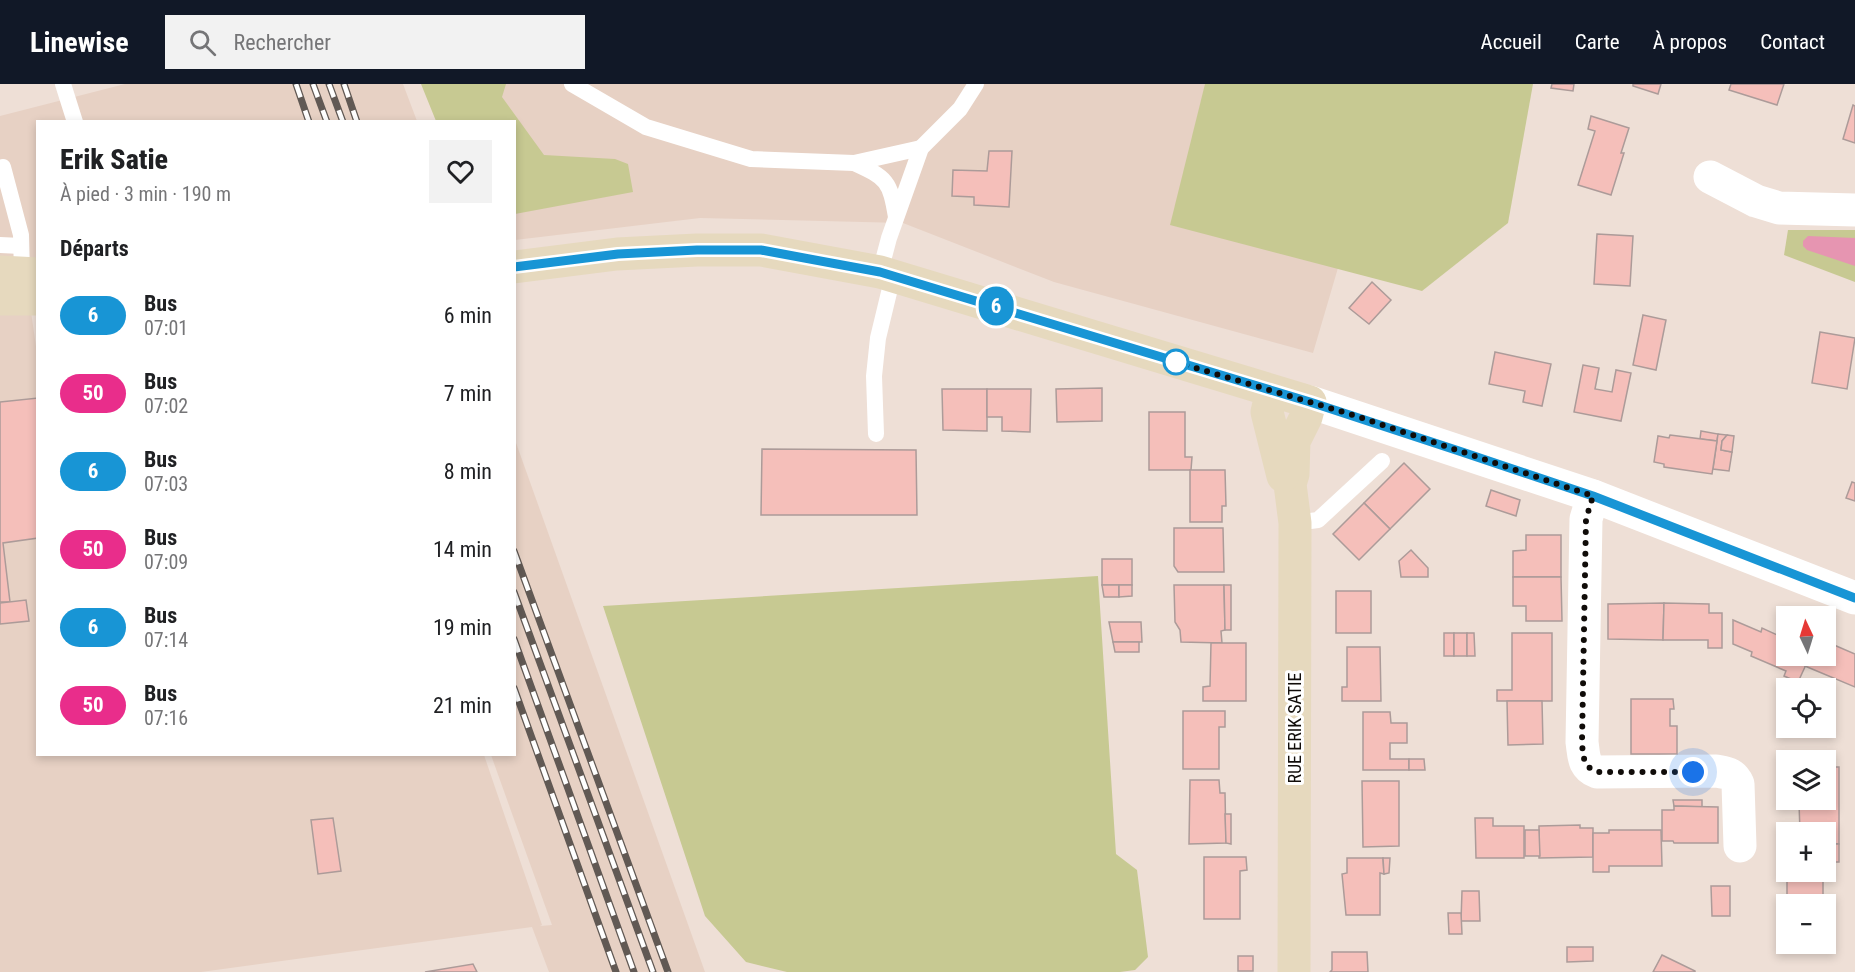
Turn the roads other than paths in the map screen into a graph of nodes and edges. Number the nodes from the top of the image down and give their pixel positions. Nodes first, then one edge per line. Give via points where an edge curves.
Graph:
1 (63, 84) edge
2 (572, 84) edge
3 (976, 84) edge
4 (74, 120) edge
5 (921, 148) junction
6 (854, 163) junction
7 (3, 167) dead end
8 (1710, 177) dead end
9 (1855, 210) edge
10 (896, 218) junction
11 (0, 246) edge
12 (516, 267) edge
13 (886, 274) junction
14 (20, 275) edge
15 (0, 300) edge
16 (1272, 391) junction
17 (1310, 402) junction
18 (876, 434) dead end
19 (1382, 461) dead end
20 (1290, 484) junction
21 (1593, 496) junction
22 (1295, 523) junction
23 (1855, 598) edge
24 (1740, 846) dead end
25 (1294, 972) edge

1 - 4 lane
2 - 6 lane via 646,127 751,159
3 - 5 lane via 960,109
5 - 6 lane
5 - 10 lane
6 - 10 lane via 880,175 890,188
7 - 14 lane via 21,235
8 - 9 street via 1755,201 1779,208
10 - 13 lane
11 - 14 lane
12 - 13 street via 618,254 761,250
13 - 16 street
13 - 18 lane via 874,376
14 - 15 street
16 - 17 street
16 - 20 street, RUE ERIK SATIE via 1267,412 1281,474
17 - 20 street, RUE ERIK SATIE via 1294,441
17 - 21 street
19 - 22 lane via 1318,520
20 - 22 street, RUE ERIK SATIE
21 - 23 street
21 - 24 street via 1586,519 1584,761 1597,772 1716,771 1735,776
22 - 25 street, RUE ERIK SATIE

